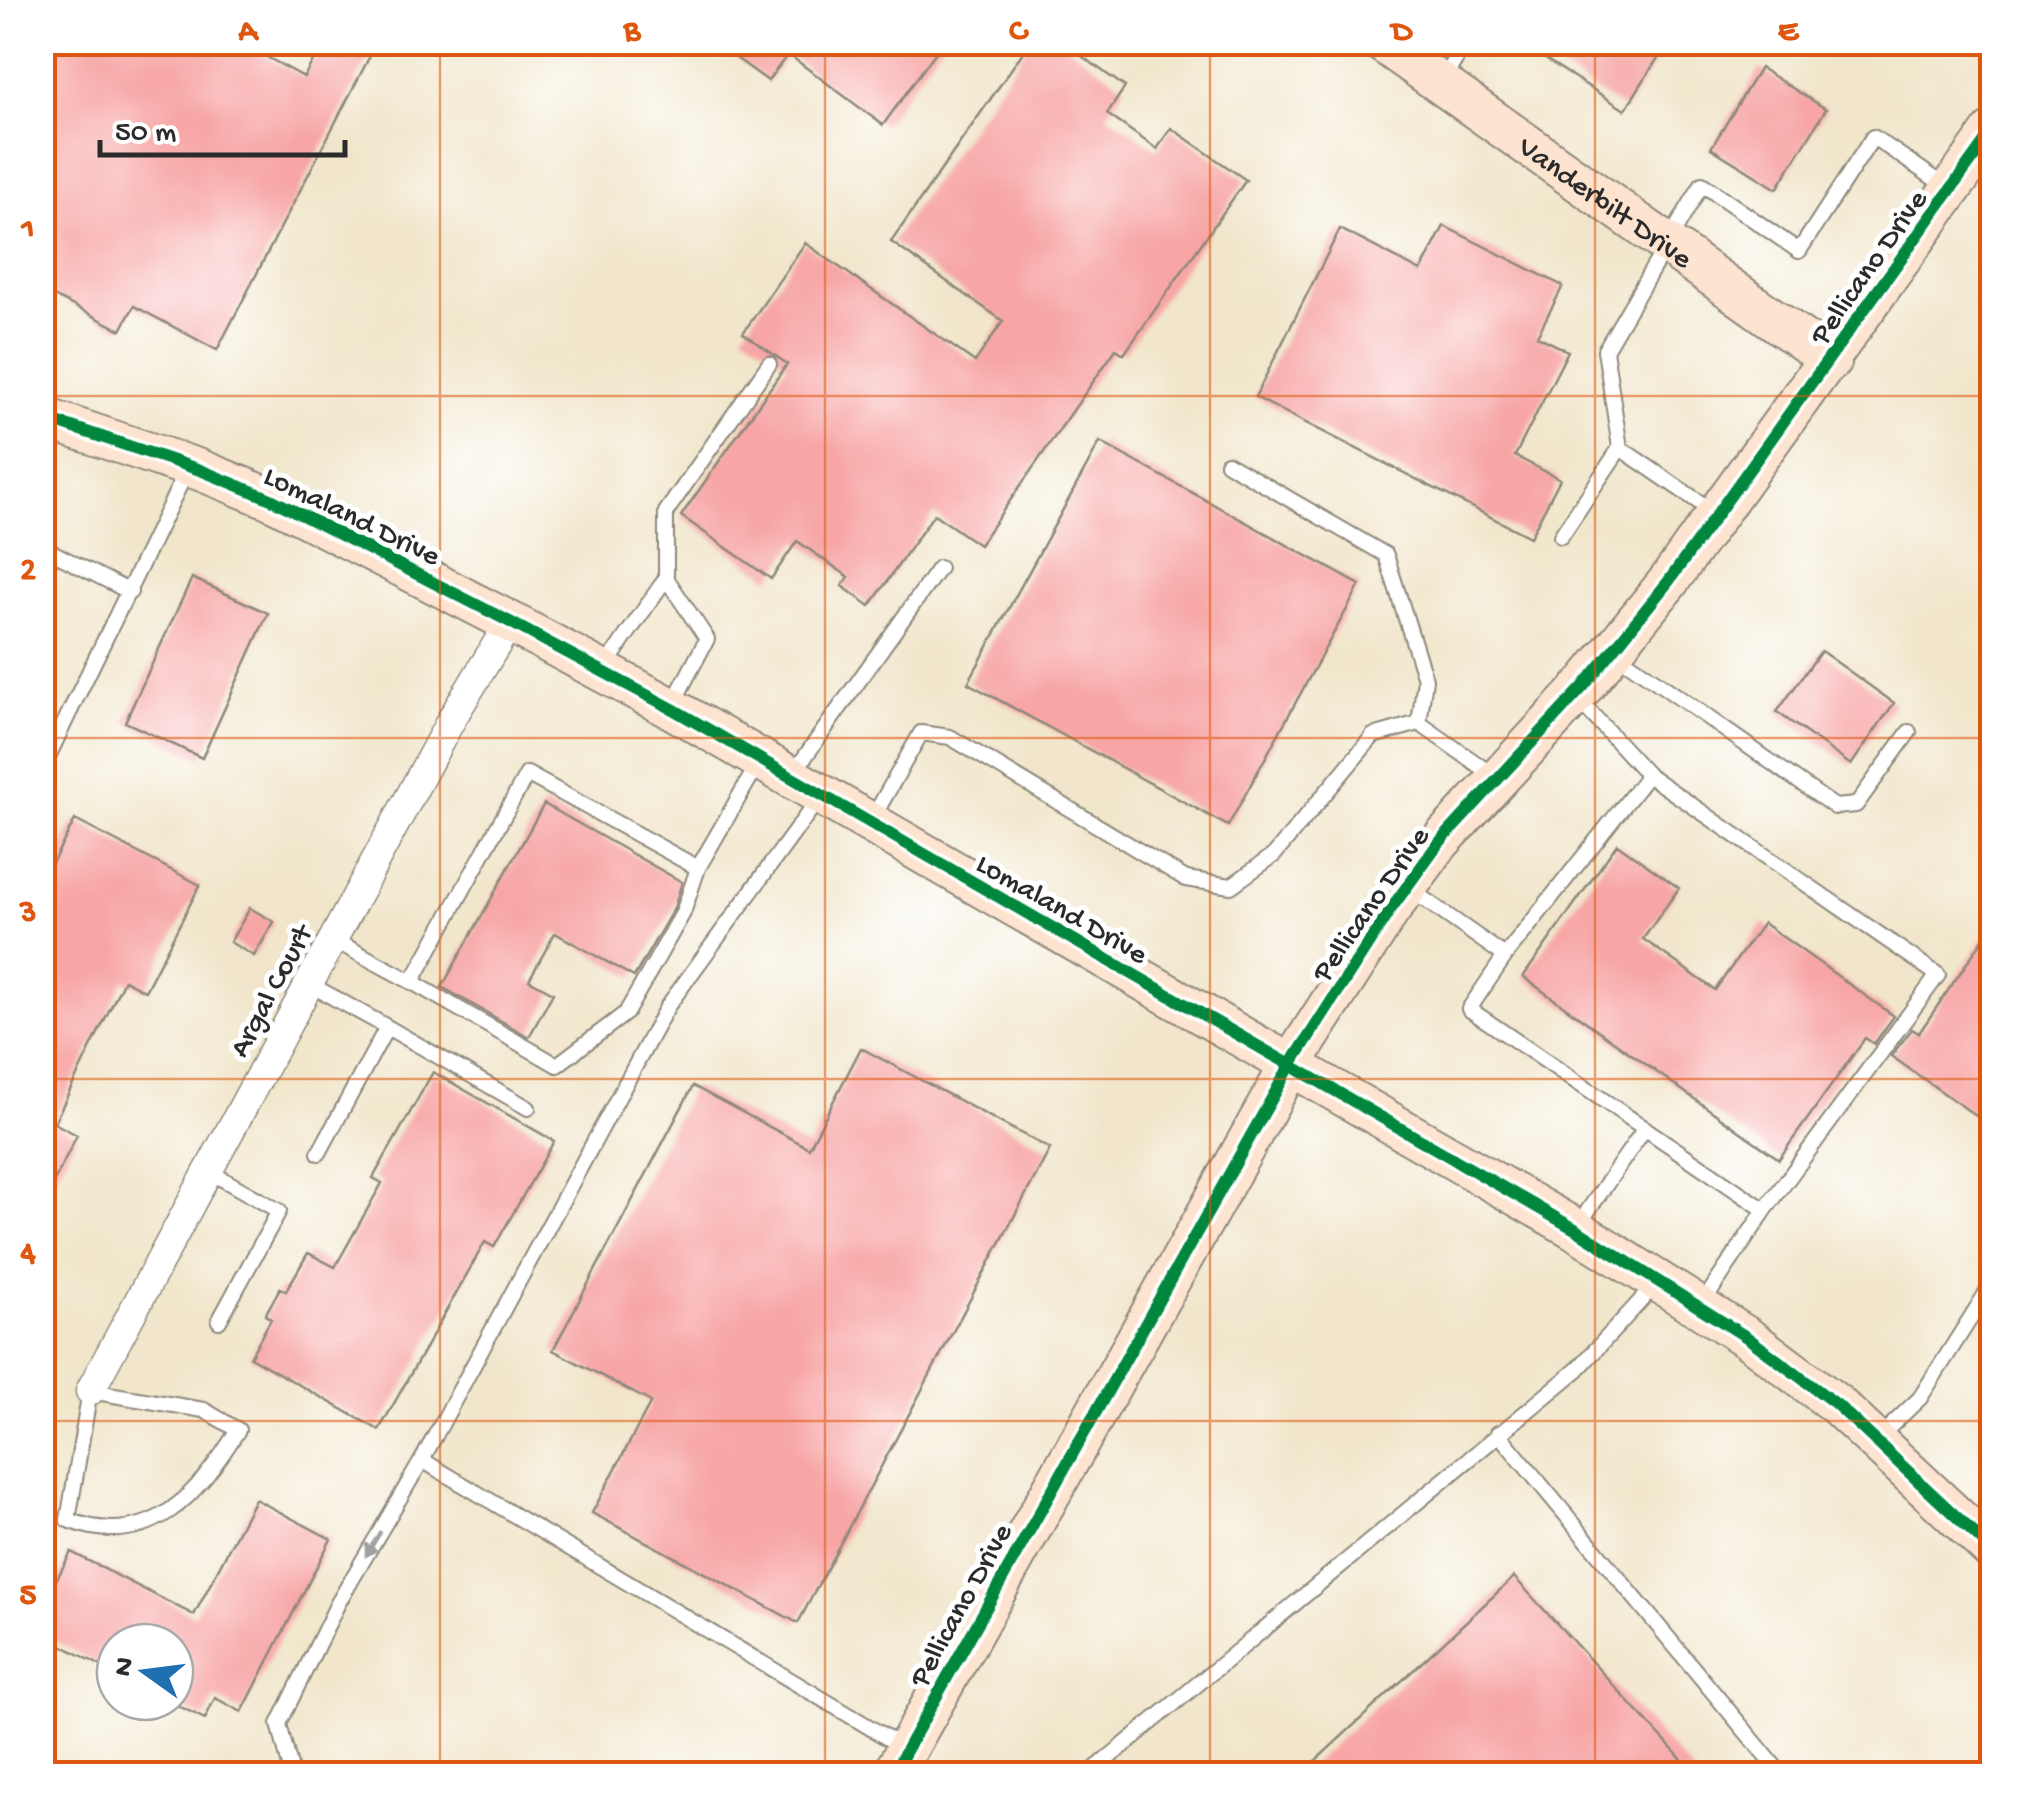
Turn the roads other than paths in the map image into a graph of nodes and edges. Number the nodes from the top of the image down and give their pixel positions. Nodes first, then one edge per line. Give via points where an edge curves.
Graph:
1 (1382, 42) edge
2 (1466, 42) edge
3 (1441, 83) junction
4 (1992, 132) edge
5 (1952, 190) junction
6 (1667, 242) junction
7 (1831, 360) junction
8 (769, 364) dead end
9 (42, 417) edge
10 (1620, 448) junction
11 (1228, 463) dead end
12 (188, 466) junction
13 (1717, 515) junction
14 (1561, 536) dead end
15 (42, 548) edge
16 (939, 568) dead end
17 (666, 578) junction
18 (130, 592) junction
19 (510, 622) junction
20 (1612, 650) junction
21 (601, 673) junction
22 (1575, 696) junction
23 (671, 708) junction
24 (1419, 723) junction
25 (1909, 732) dead end
26 (42, 769) edge
27 (1648, 775) junction
28 (1498, 779) junction
29 (789, 780) junction
30 (869, 825) junction
31 (698, 868) junction
32 (1406, 887) junction
33 (332, 939) junction
34 (1504, 956) junction
35 (412, 982) junction
36 (309, 984) junction
37 (387, 1027) junction
38 (1290, 1066) junction
39 (528, 1108) dead end
40 (1645, 1128) junction
41 (319, 1153) dead end
42 (210, 1172) junction
43 (1765, 1210) junction
44 (1575, 1229) junction
45 (1658, 1282) junction
46 (1992, 1284) edge
47 (1699, 1307) junction
48 (218, 1320) dead end
49 (90, 1391) junction
50 (1498, 1433) junction
51 (1876, 1439) junction
52 (422, 1460) junction
53 (1992, 1550) edge
54 (899, 1762) edge
55 (292, 1774) edge
56 (1089, 1774) edge
57 (1781, 1774) edge

1 - 3 street, Vanderbilt Drive
2 - 3 lane
3 - 6 street, Vanderbilt Drive
4 - 5 street, Pellicano Drive
5 - 6 lane via 1873,137 1799,251 1702,184
5 - 7 street, Pellicano Drive
6 - 7 street, Vanderbilt Drive
6 - 10 lane via 1605,350
7 - 13 street, Pellicano Drive
8 - 17 lane via 666,512
9 - 12 street, Lomaland Drive
10 - 13 lane
10 - 14 lane
11 - 24 lane via 1386,555 1425,679
12 - 18 lane
12 - 19 street, Lomaland Drive via 351,537
13 - 20 street, Pellicano Drive
15 - 18 lane
16 - 29 lane
17 - 21 lane
17 - 23 lane via 707,638
18 - 26 lane
19 - 21 street, Lomaland Drive
19 - 33 street, Argal Court
20 - 22 street, Pellicano Drive
20 - 25 lane via 1835,807 1856,805
21 - 23 street, Lomaland Drive
22 - 27 lane
22 - 28 street, Pellicano Drive
23 - 29 street, Lomaland Drive
24 - 28 lane
24 - 30 lane via 1373,736 1274,855 1231,886 1186,879 950,737 922,733
27 - 34 lane
27 - 43 lane via 1938,975
28 - 32 street, Pellicano Drive
29 - 30 street, Lomaland Drive
29 - 31 lane
29 - 52 lane
30 - 38 street, Lomaland Drive
31 - 35 lane via 684,914 626,1013 558,1065
31 - 35 lane via 527,774
32 - 34 lane
32 - 38 street, Pellicano Drive
33 - 35 lane
33 - 36 street, Argal Court
34 - 40 lane via 1469,1009
36 - 37 lane
36 - 42 street, Argal Court
37 - 39 lane
37 - 41 lane
38 - 44 street, Lomaland Drive
38 - 54 street, Pellicano Drive
40 - 43 lane
40 - 44 lane
42 - 48 lane via 280,1212
42 - 49 street, Argal Court
43 - 47 lane
44 - 45 street, Lomaland Drive
45 - 47 street, Lomaland Drive
45 - 50 lane via 1578,1369
46 - 51 lane via 1920,1398
47 - 51 street, Lomaland Drive
49 - 49 lane via 68,1520 98,1532 133,1530 171,1511 213,1470 238,1430 204,1410
50 - 56 lane
50 - 57 lane
51 - 53 street, Lomaland Drive
52 - 54 lane
52 -> 55 lane via 338,1603 279,1724

